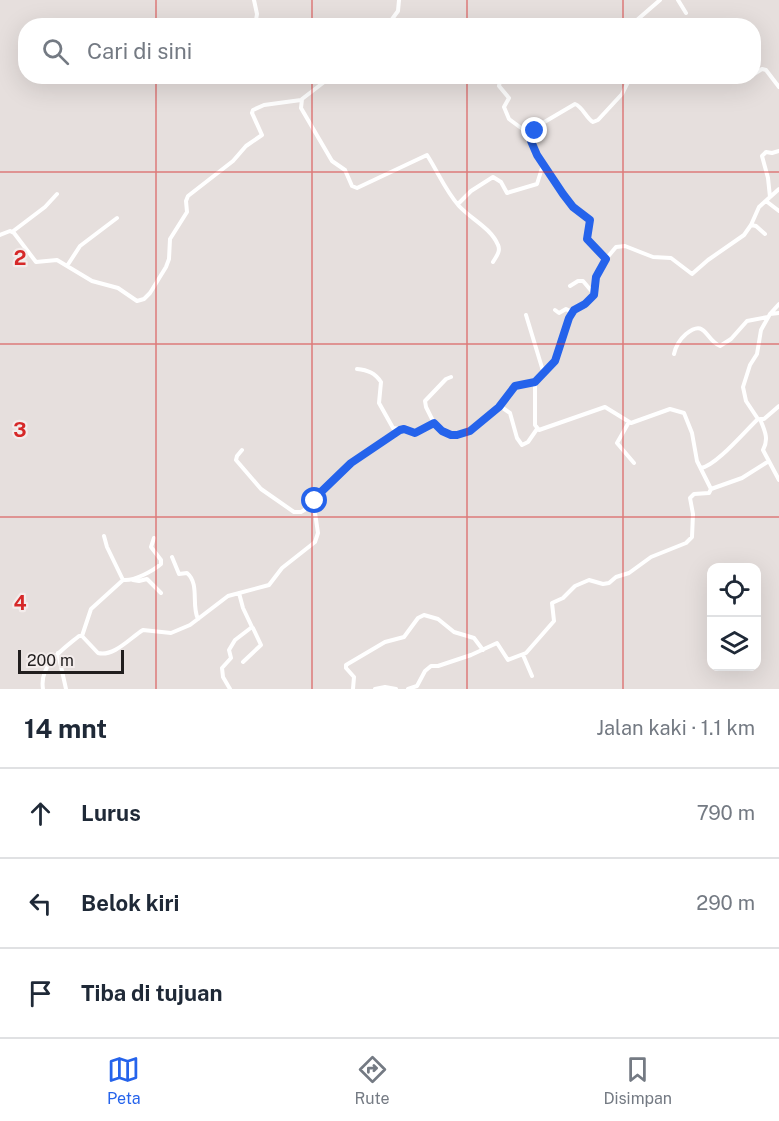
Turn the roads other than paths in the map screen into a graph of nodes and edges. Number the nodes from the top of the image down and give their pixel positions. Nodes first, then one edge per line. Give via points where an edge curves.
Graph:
1 (254, 0) edge
2 (399, 0) edge
3 (660, 0) edge
4 (678, 0) edge
5 (686, 14) dead end
6 (256, 18) edge
7 (392, 18) edge
8 (639, 18) edge
9 (761, 70) edge
10 (322, 84) edge
11 (499, 84) edge
12 (627, 84) edge
13 (779, 87) edge
14 (301, 100) junction
15 (532, 136) junction
16 (779, 151) edge
17 (543, 164) junction
18 (779, 189) edge
19 (57, 194) dead end
20 (776, 194) dead end
21 (768, 199) junction
22 (458, 204) junction
23 (779, 211) edge
24 (117, 218) dead end
25 (751, 225) junction
26 (12, 232) junction
27 (765, 234) dead end
28 (0, 235) edge
29 (606, 259) junction
30 (493, 262) dead end
31 (67, 266) junction
32 (570, 286) dead end
33 (594, 294) junction
34 (779, 304) edge
35 (555, 310) dead end
36 (572, 312) junction
37 (779, 313) edge
38 (526, 315) dead end
39 (769, 315) junction
40 (674, 354) dead end
41 (357, 369) dead end
42 (543, 371) junction
43 (451, 377) dead end
44 (535, 382) junction
45 (500, 406) junction
46 (779, 406) edge
47 (759, 419) junction
48 (629, 422) junction
49 (434, 423) junction
50 (401, 429) junction
51 (537, 429) junction
52 (242, 450) dead end
53 (769, 461) junction
54 (634, 463) dead end
55 (701, 468) junction
56 (779, 480) edge
57 (711, 489) junction
58 (314, 505) junction
59 (104, 536) dead end
60 (154, 538) dead end
61 (172, 557) dead end
62 (123, 580) junction
63 (132, 580) junction
64 (161, 593) dead end
65 (239, 593) junction
66 (198, 619) junction
67 (252, 627) junction
68 (82, 636) junction
69 (483, 650) junction
70 (58, 654) junction
71 (523, 655) junction
72 (243, 662) dead end
73 (532, 676) dead end
74 (385, 688) edge
75 (42, 689) edge
76 (66, 689) edge
77 (230, 689) edge
78 (353, 689) edge
79 (375, 689) edge
80 (396, 689) edge
81 (408, 689) edge

1 - 6 street
2 - 7 street
3 - 8 street
4 - 5 street
9 - 13 street via 766,70
10 - 14 street
11 - 15 street via 509,98 504,107 508,116
12 - 15 street via 598,120 590,120 575,104 541,124
14 - 22 street via 302,110 332,161 345,170 353,188 427,155
14 - 31 street via 253,110 262,135 188,196 187,212 170,239 169,261 144,299 137,301 118,288 92,281
15 - 17 street
16 - 21 street via 762,156
17 - 22 street via 537,184 507,193 493,177
17 - 29 street via 573,207 590,220 587,239
18 - 20 street
18 - 21 street
19 - 26 street
21 - 23 street
21 - 25 street via 756,211
22 - 30 street via 499,246
24 - 31 street via 80,246
25 - 27 street
25 - 29 street via 692,274 671,258 653,257 625,246 616,247
26 - 28 street
26 - 31 street via 36,262 54,259
29 - 33 street via 596,277
32 - 33 street via 582,281
33 - 36 street
34 - 39 street
35 - 36 street
36 - 42 street via 556,358
37 - 39 street
38 - 42 street
39 - 40 street via 747,321 720,346 705,331 695,328 677,343
39 - 47 street via 743,391
41 - 50 street via 370,371 379,379 379,403 393,428
42 - 44 street
43 - 49 street via 425,401
44 - 45 street via 516,385
44 - 51 street
45 - 49 street via 476,427 457,435 443,432
45 - 51 street via 510,413 522,444
46 - 47 street
47 - 53 street via 767,438 763,450
47 - 55 street via 726,451
48 - 51 street via 605,407
48 - 54 street via 617,443
48 - 55 street via 670,409 683,412
49 - 50 street via 414,433
50 - 58 street via 351,463 320,493
52 - 58 street via 236,460 264,492 294,512
53 - 56 street
53 - 57 street via 738,480
55 - 57 street
57 - 71 street via 690,498 690,541 651,557 609,583 589,580 575,586 552,603 554,621
58 - 65 street via 318,532 314,544 282,568 269,585
59 - 62 street
60 - 63 street via 151,547 162,564
61 - 66 street via 179,574 191,576
62 - 63 street
62 - 68 street via 91,609
63 - 64 street via 147,579
65 - 66 street via 220,600
65 - 67 street
66 - 68 street via 171,633 143,630 103,654
67 - 72 street via 261,645
67 - 77 street via 235,640 229,650 231,658 222,668
68 - 70 street
69 - 71 street via 498,643 508,660
69 - 78 street via 474,638 454,632 438,619 421,616 404,637 385,642 346,665 354,678
69 - 81 street via 431,666 417,686
70 - 75 street via 45,669
70 - 76 street
71 - 73 street
74 - 79 street
74 - 80 street

